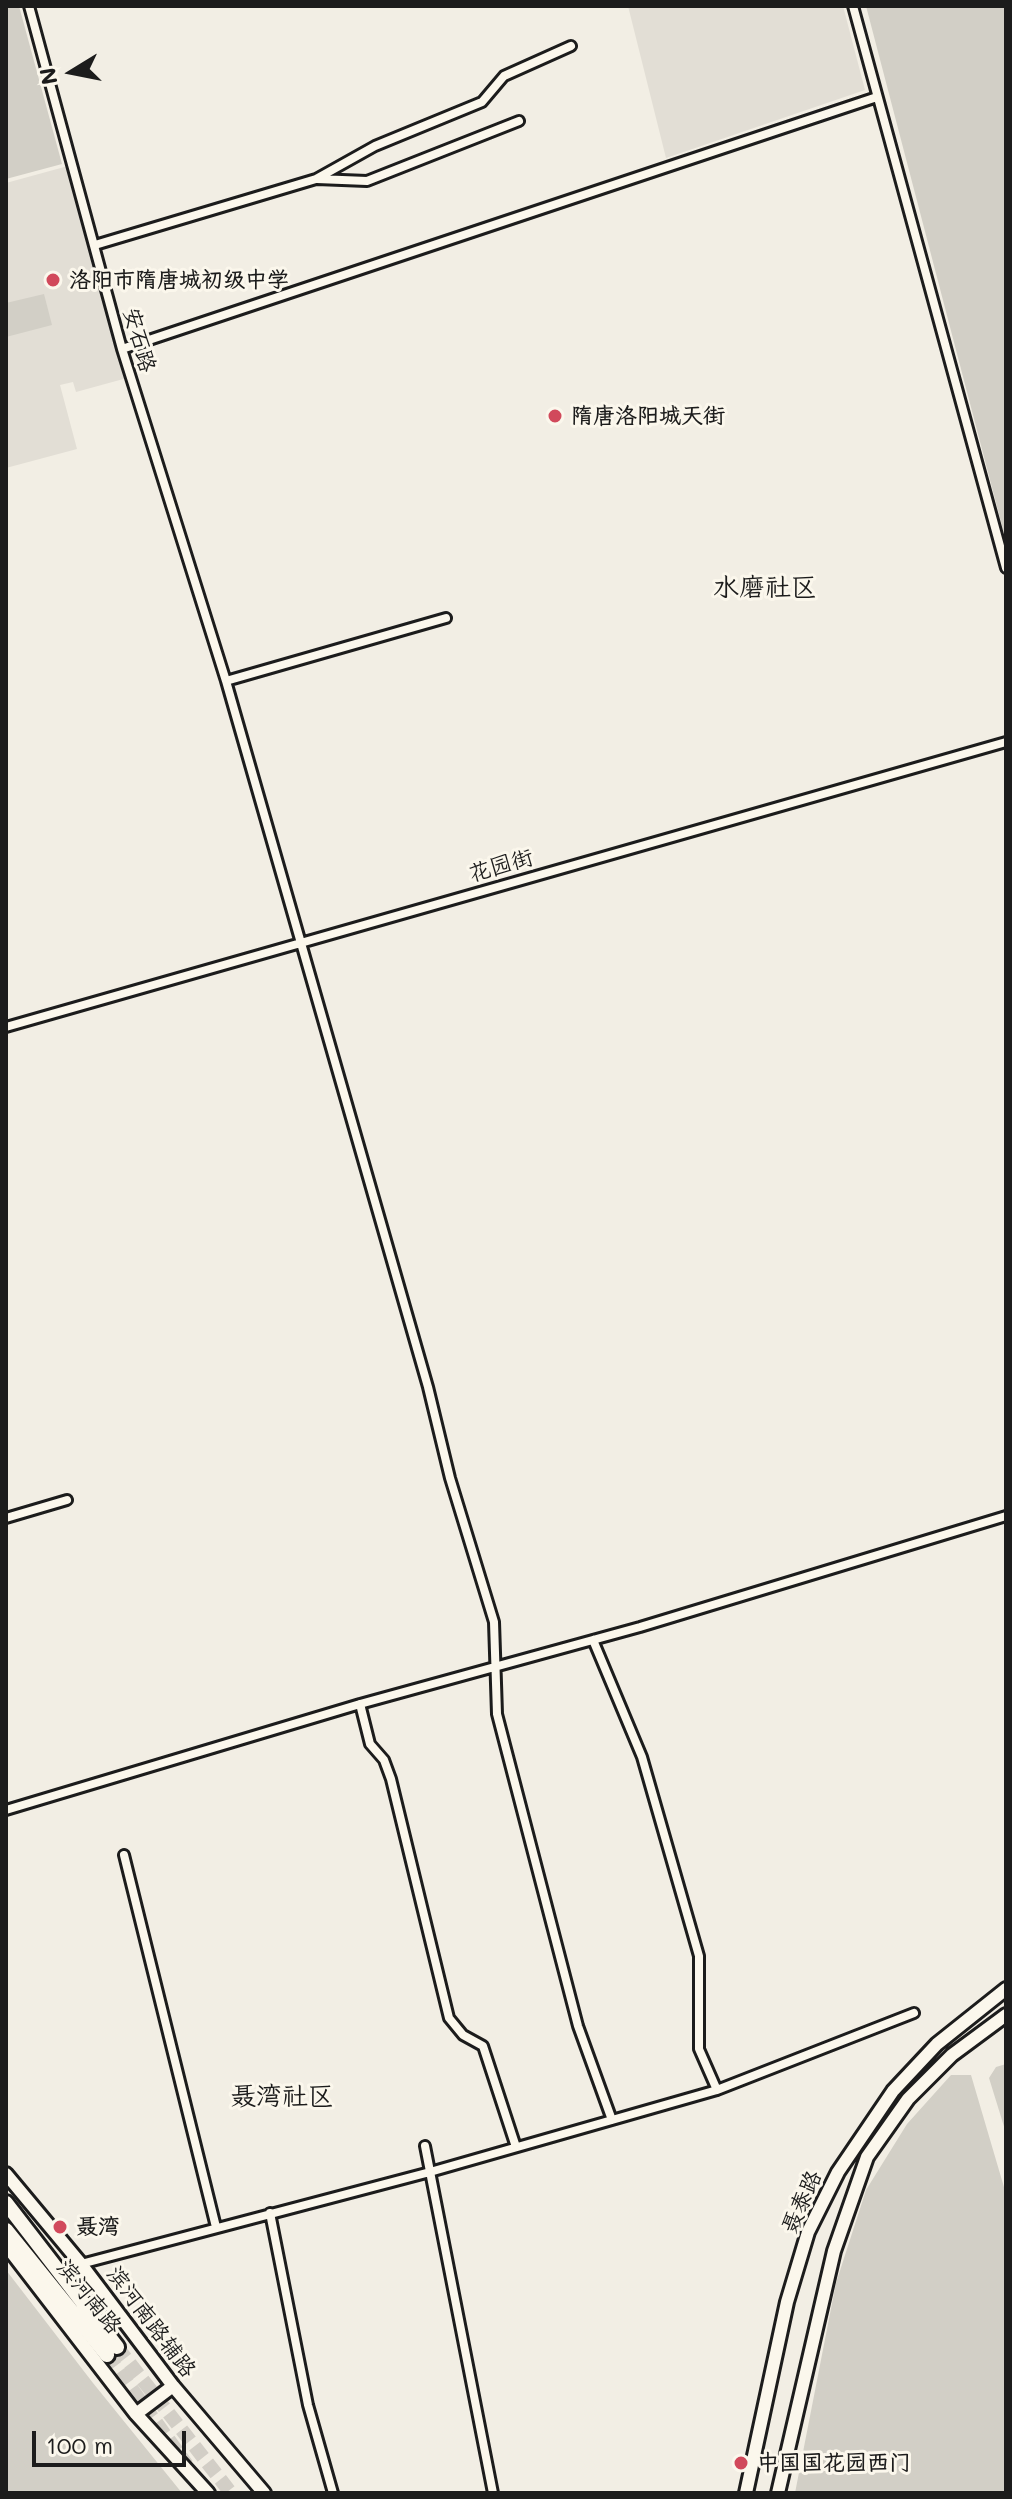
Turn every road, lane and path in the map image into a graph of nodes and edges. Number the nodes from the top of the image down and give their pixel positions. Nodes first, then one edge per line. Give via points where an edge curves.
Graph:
1 (29, 6) edge
2 (853, 6) edge
3 (571, 46) dead end
4 (877, 97) junction
5 (519, 121) dead end
6 (316, 179) junction
7 (95, 245) junction
8 (122, 349) junction
9 (1006, 568) edge
10 (446, 618) dead end
11 (226, 681) junction
12 (1006, 742) edge
13 (301, 941) junction
14 (6, 1027) edge
15 (67, 1500) dead end
16 (1006, 1516) edge
17 (6, 1518) edge
18 (593, 1640) junction
19 (497, 1667) junction
20 (360, 1704) junction
21 (6, 1810) edge
22 (124, 1855) dead end
23 (1006, 1989) edge
24 (914, 2013) dead end
25 (1006, 2015) edge
26 (717, 2090) junction
27 (612, 2120) junction
28 (425, 2146) dead end
29 (516, 2147) junction
30 (430, 2172) junction
31 (6, 2174) edge
32 (6, 2203) edge
33 (270, 2213) junction
34 (216, 2227) junction
35 (6, 2230) edge
36 (6, 2245) edge
37 (81, 2264) junction
38 (173, 2386) junction
39 (136, 2414) junction
40 (208, 2493) edge
41 (264, 2493) edge
42 (333, 2493) edge
43 (493, 2493) edge
44 (746, 2493) edge
45 (778, 2493) edge

1 - 7 street, 安石路
2 - 4 street
3 - 6 street via 504,76 482,102 375,146
4 - 8 street
4 - 9 street
5 - 6 street via 367,181
6 - 7 street
7 - 8 street, 安石路
8 - 11 street, 安石路
10 - 11 street
11 - 13 street, 安石路
12 - 13 street, 花园街
13 - 14 street, 花园街
13 - 19 street, 安石路 via 494,1622
15 - 17 street
16 - 18 street
18 - 19 street
18 - 26 street via 642,1757 699,1956 699,2049
19 - 20 street
19 - 27 street, 安石路 via 497,1714 578,2026
20 - 21 street
20 - 29 street via 370,1744 391,1779 449,2018 463,2035 483,2046
22 - 34 street
23 - 44 main road, 聂泰路 via 910,2072 838,2172 808,2232 787,2302
24 - 26 street
25 - 45 main road, 聂泰路 via 952,2055 908,2099 867,2157 834,2251
26 - 27 street
27 - 29 street
28 - 30 street
29 - 30 street
30 - 33 street
30 - 43 street
31 - 37 main road, 滨河南路辅路
32 - 35 main road, 滨河南路 via 112,2351
33 - 34 street
33 - 42 street via 308,2405
34 - 37 street
36 - 39 main road
37 - 38 main road, 滨河南路辅路
38 - 39 main road
38 - 41 main road, 滨河南路辅路
39 - 40 main road

